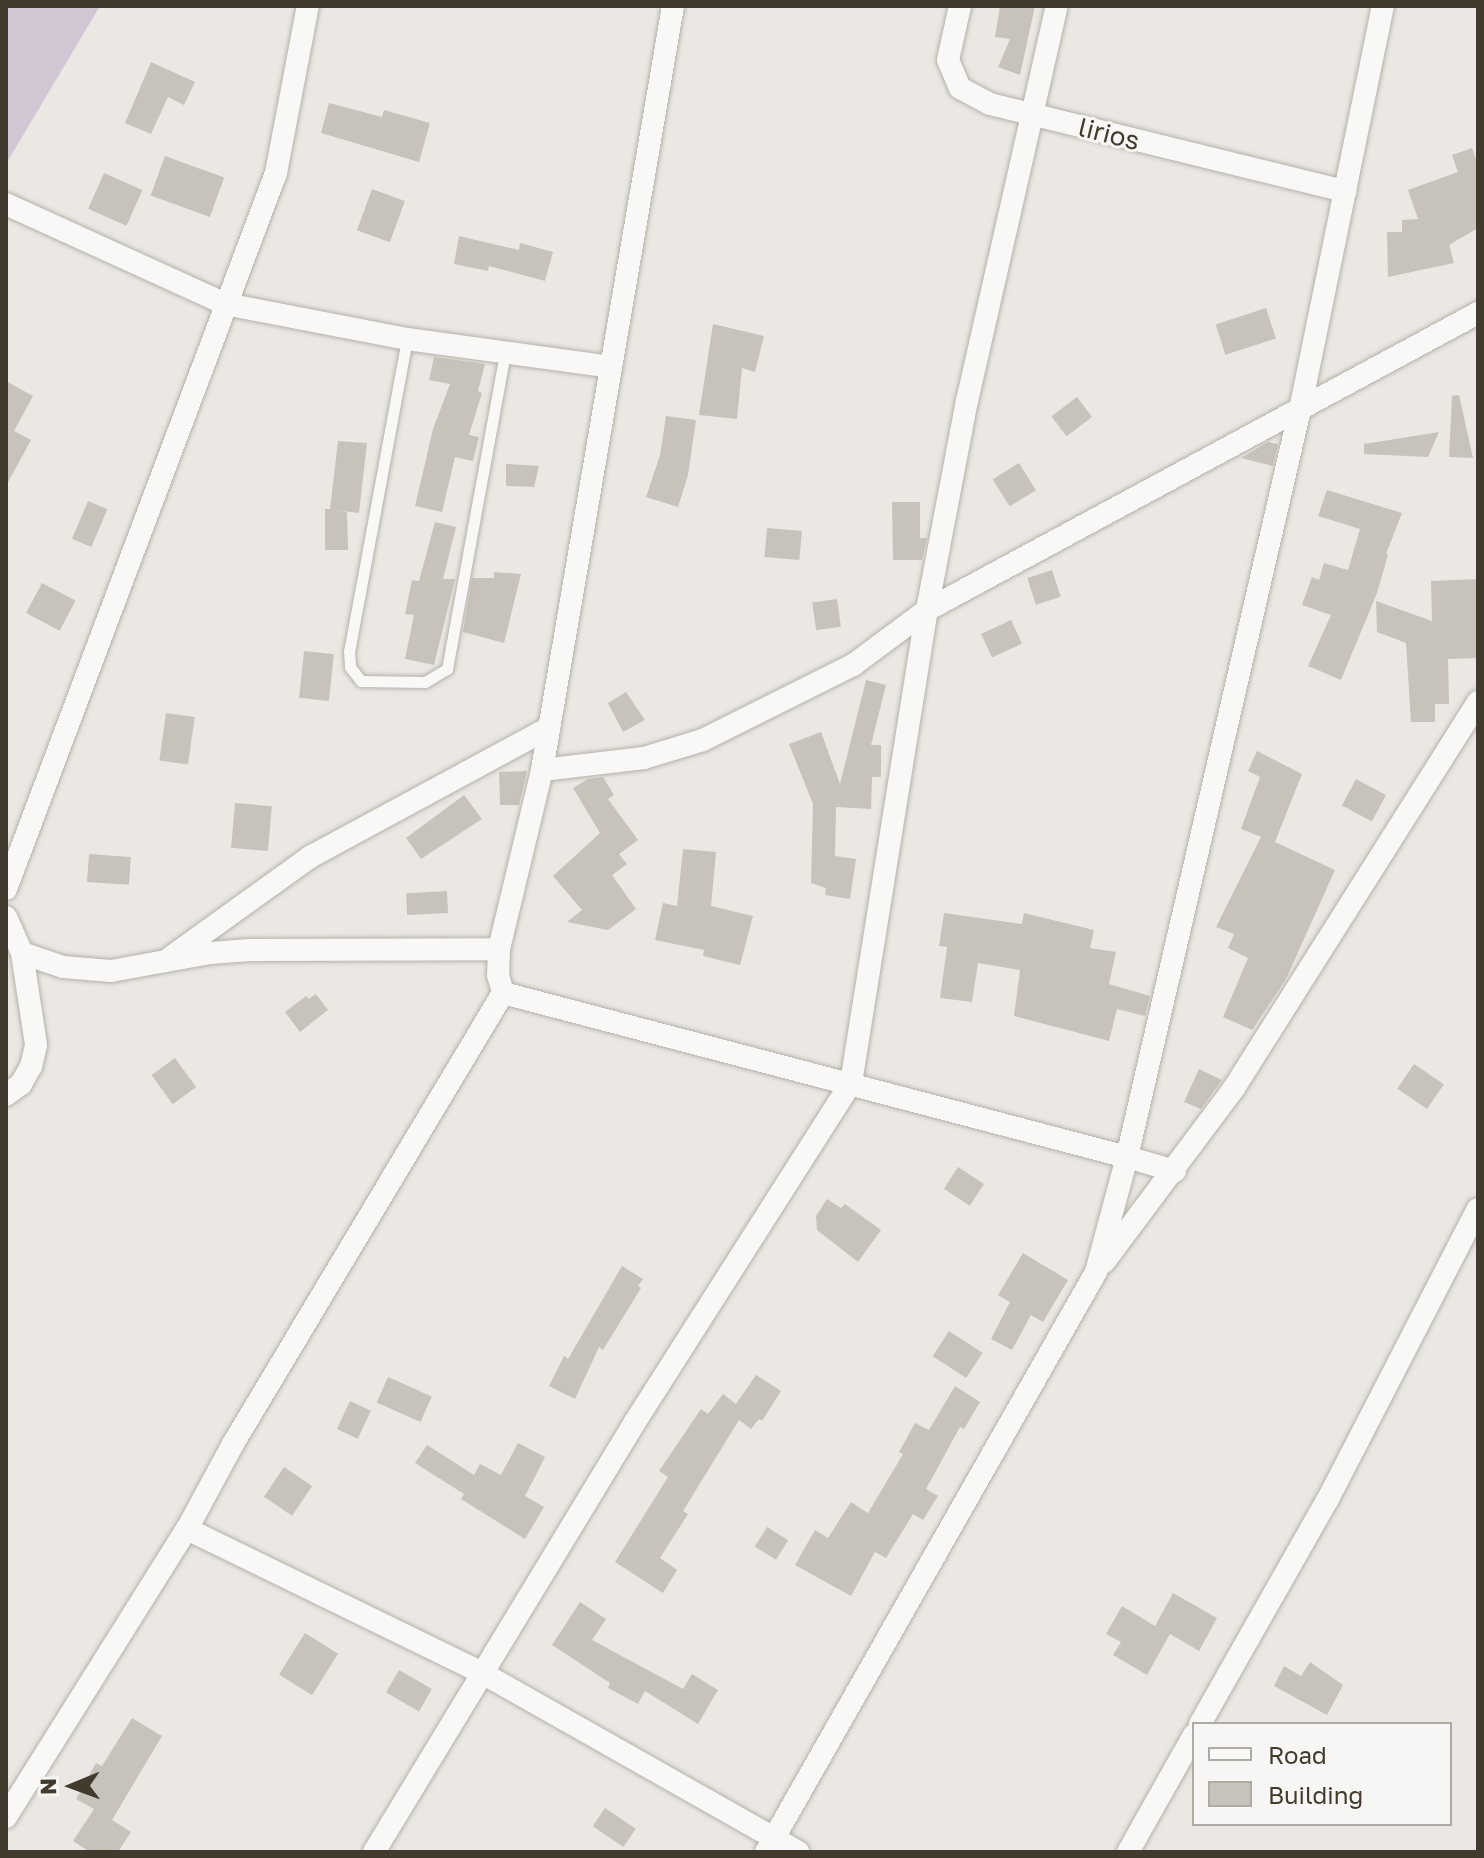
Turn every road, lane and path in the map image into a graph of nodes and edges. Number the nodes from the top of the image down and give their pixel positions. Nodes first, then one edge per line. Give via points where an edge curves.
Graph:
1 (308, 6) edge
2 (673, 6) edge
3 (960, 6) edge
4 (1057, 6) edge
5 (1383, 6) edge
6 (1032, 116) junction
7 (1345, 191) junction
8 (6, 204) edge
9 (225, 304) junction
10 (1478, 313) edge
11 (407, 339) junction
12 (505, 354) junction
13 (611, 367) junction
14 (1301, 405) junction
15 (927, 610) junction
16 (1478, 702) edge
17 (549, 728) junction
18 (542, 770) junction
19 (6, 889) edge
20 (6, 917) edge
21 (499, 949) junction
22 (22, 953) junction
23 (166, 961) junction
24 (503, 993) junction
25 (851, 1083) junction
26 (6, 1095) edge
27 (1127, 1157) junction
28 (1175, 1171) junction
29 (1478, 1209) edge
30 (1096, 1272) junction
31 (187, 1529) junction
32 (484, 1674) junction
33 (1201, 1722) edge
34 (1192, 1739) edge
35 (6, 1817) edge
36 (770, 1845) edge
37 (374, 1852) edge
38 (798, 1852) edge
39 (1128, 1852) edge

1 - 9 street via 276,173
2 - 13 street
3 - 6 street, lirios via 948,60 960,88 990,104
4 - 6 street
5 - 7 street
6 - 7 street, lirios
6 - 15 street via 967,401
7 - 14 street
8 - 9 street
9 - 11 street
9 - 19 street
10 - 14 street
11 - 12 street
11 - 12 lane via 349,651 350,667 361,681 425,682 447,669
12 - 13 street
13 - 17 street
14 - 15 street
14 - 27 street
15 - 18 street via 853,665 703,740 644,758
15 - 25 street
16 - 28 street via 1234,1088
17 - 18 street
17 - 23 street via 310,857
18 - 21 street
20 - 22 street
21 - 23 street via 250,950
21 - 24 street
22 - 23 street via 63,967 111,971
22 - 26 street via 36,1045 21,1084
24 - 25 street
24 - 31 street
25 - 27 street
25 - 32 street via 635,1422
27 - 28 street
27 - 30 street
28 - 30 street
29 - 33 street via 1328,1499
30 - 36 street
31 - 32 street
31 - 35 street
32 - 36 street
32 - 37 street
34 - 39 street
36 - 38 street

